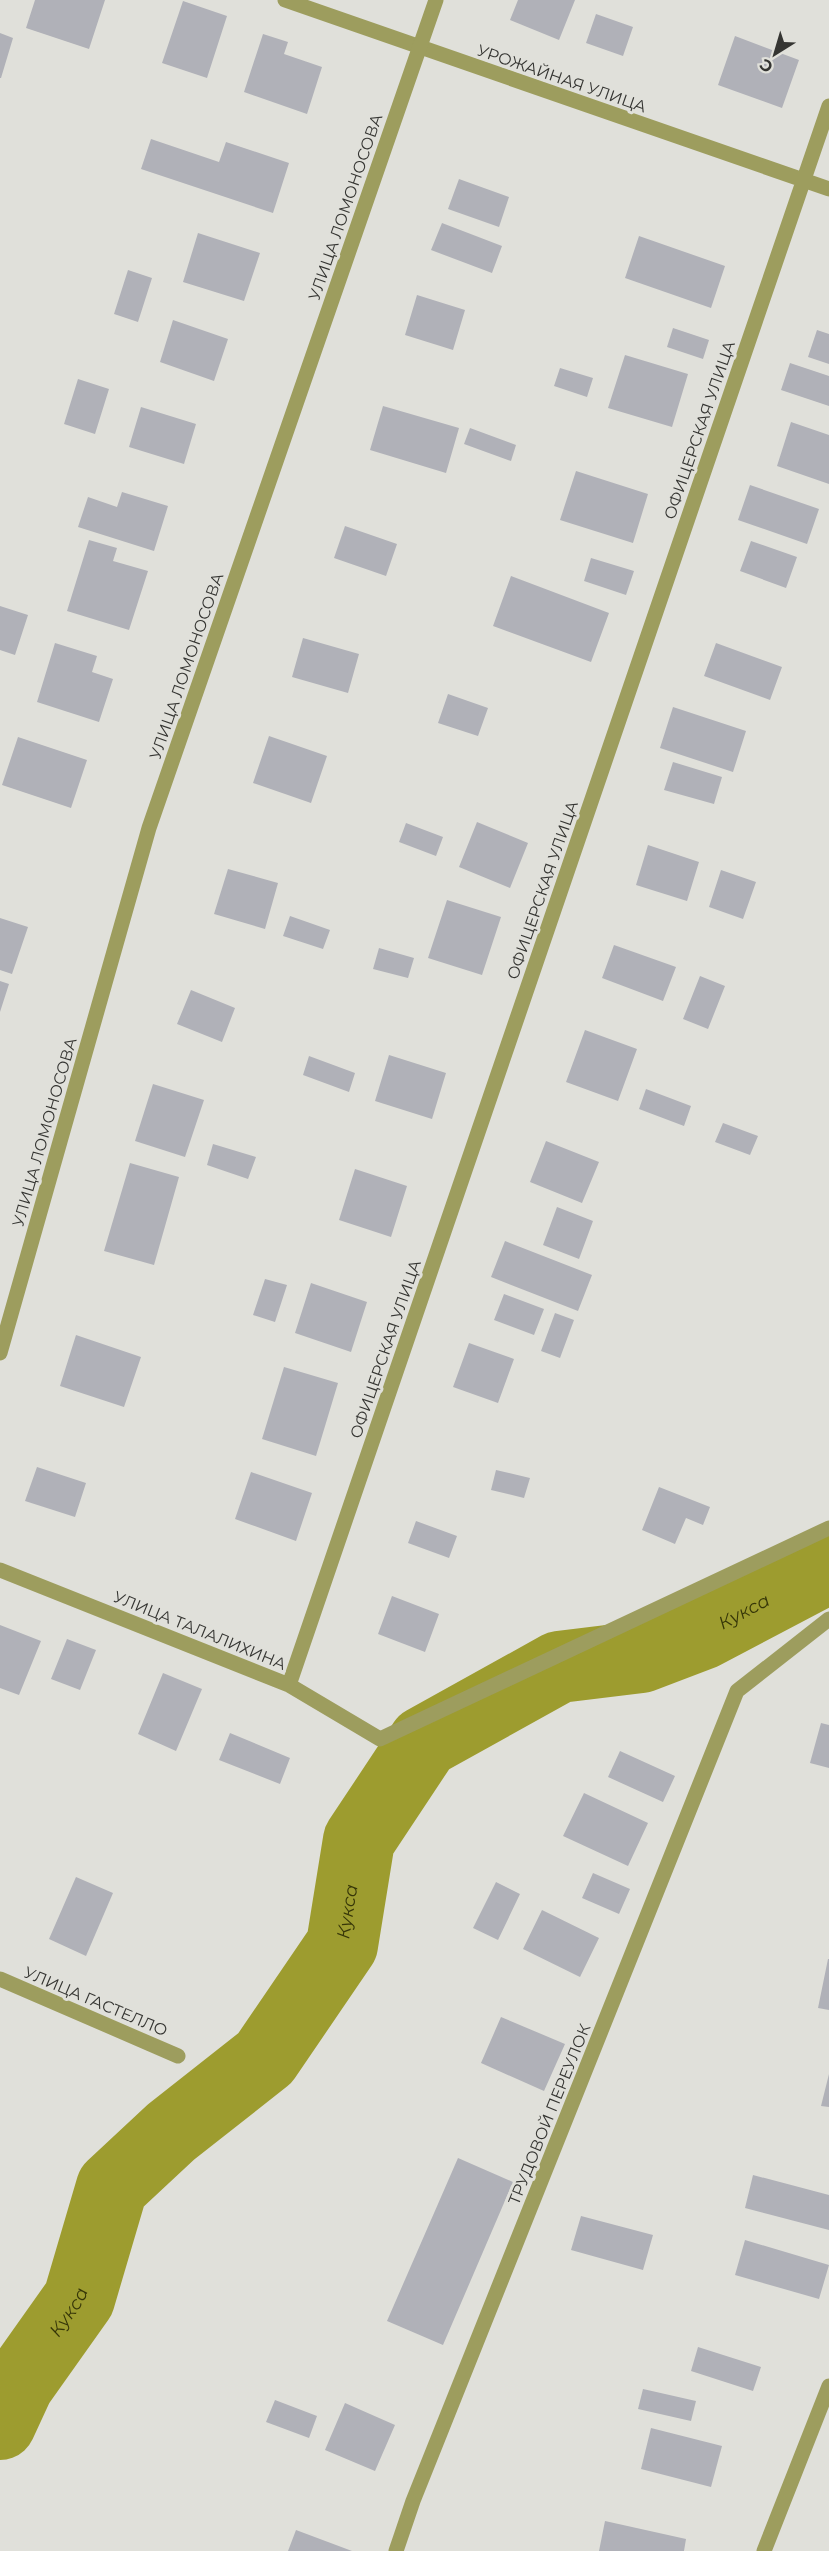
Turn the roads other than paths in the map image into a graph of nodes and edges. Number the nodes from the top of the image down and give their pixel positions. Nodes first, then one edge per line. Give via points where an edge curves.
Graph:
1 (285, 0) edge
2 (436, 0) edge
3 (419, 48) junction
4 (829, 106) edge
5 (803, 181) junction
6 (829, 189) edge
7 (0, 1353) edge
8 (829, 1528) edge
9 (0, 1570) edge
10 (829, 1620) edge
11 (289, 1685) junction
12 (0, 1979) edge
13 (178, 2056) dead end
14 (829, 2386) edge
15 (396, 2551) edge
16 (764, 2551) edge

1 - 3 street, УРОЖАЙНАЯ УЛИЦА
2 - 3 street, УЛИЦА ЛОМОНОСОВА
3 - 5 street, УРОЖАЙНАЯ УЛИЦА
3 - 7 street, УЛИЦА ЛОМОНОСОВА via 149,828
4 - 5 street, ОФИЦЕРСКАЯ УЛИЦА
5 - 6 street, УРОЖАЙНАЯ УЛИЦА
5 - 11 street, ОФИЦЕРСКАЯ УЛИЦА
8 - 11 street, УЛИЦА ТАЛАЛИХИНА via 380,1738
9 - 11 street, УЛИЦА ТАЛАЛИХИНА
10 - 15 street, ТРУДОВОЙ ПЕРЕУЛОК via 737,1691
12 - 13 street, УЛИЦА ГАСТЕЛЛО
14 - 16 street

